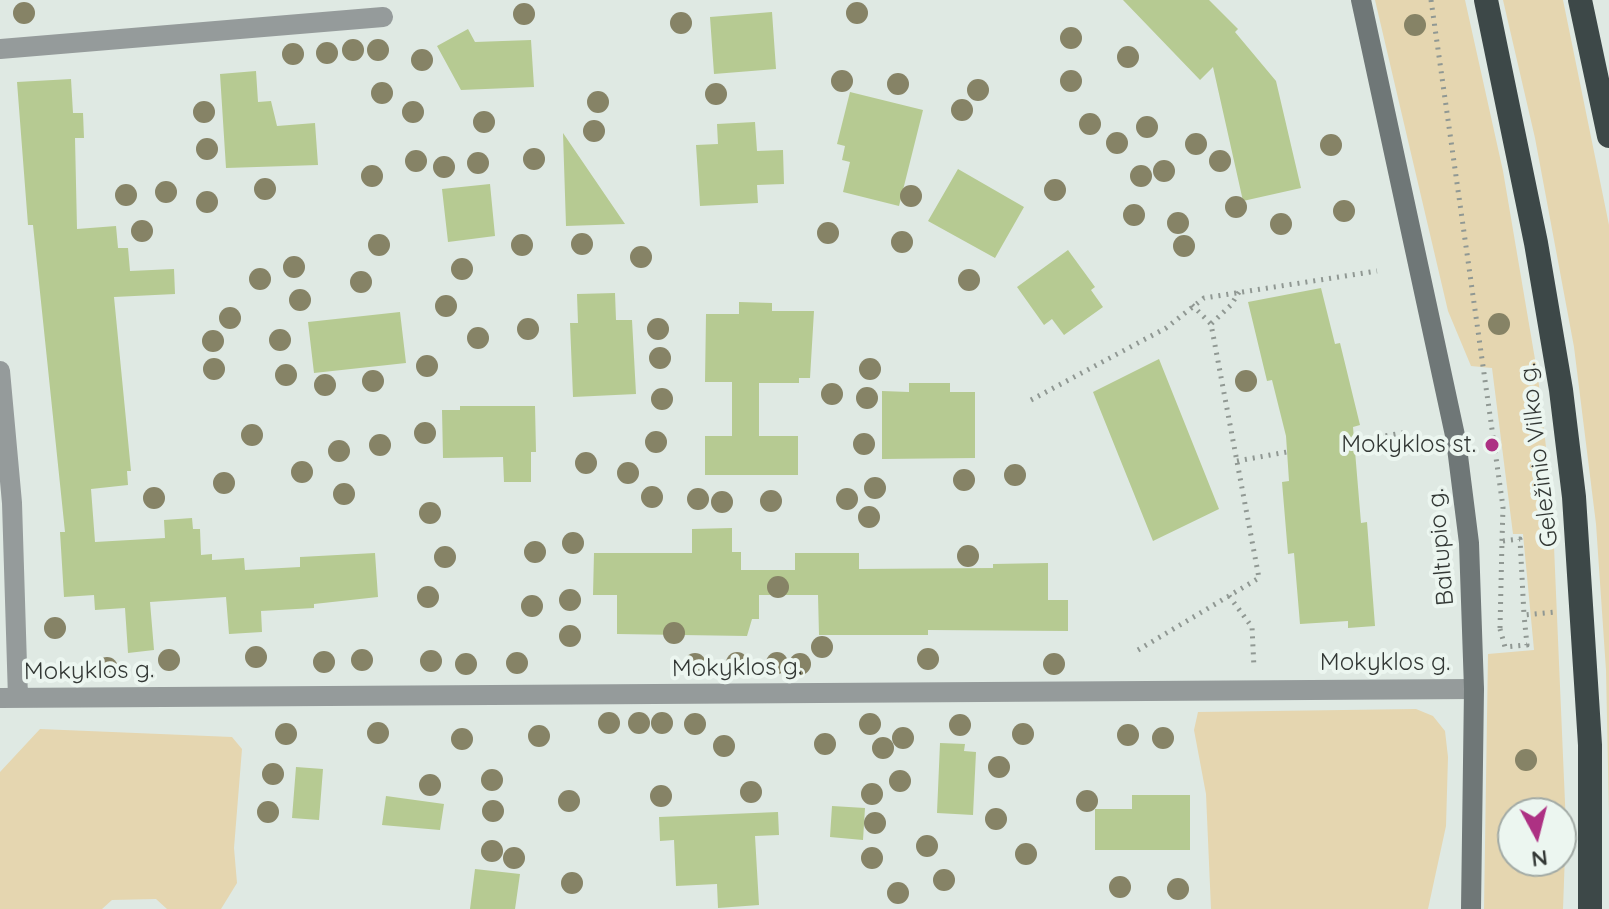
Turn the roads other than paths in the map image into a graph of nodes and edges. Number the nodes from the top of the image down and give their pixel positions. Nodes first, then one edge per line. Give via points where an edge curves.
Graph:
1 (1361, 0) edge
2 (1486, 0) edge
3 (1580, 0) edge
4 (383, 17) dead end
5 (0, 49) edge
6 (1609, 136) edge
7 (0, 371) edge
8 (1474, 689) junction
9 (9, 698) edge
10 (1471, 909) edge
11 (1590, 909) edge

1 - 8 street, Baltupio g. via 1456,440 1469,543
2 - 11 highway, Geležinio Vilko g. via 1536,243 1574,497 1589,716
3 - 6 highway
4 - 5 street
7 - 9 street via 12,503
8 - 9 street, Mokyklos g.
8 - 10 street, Baltupio g.

